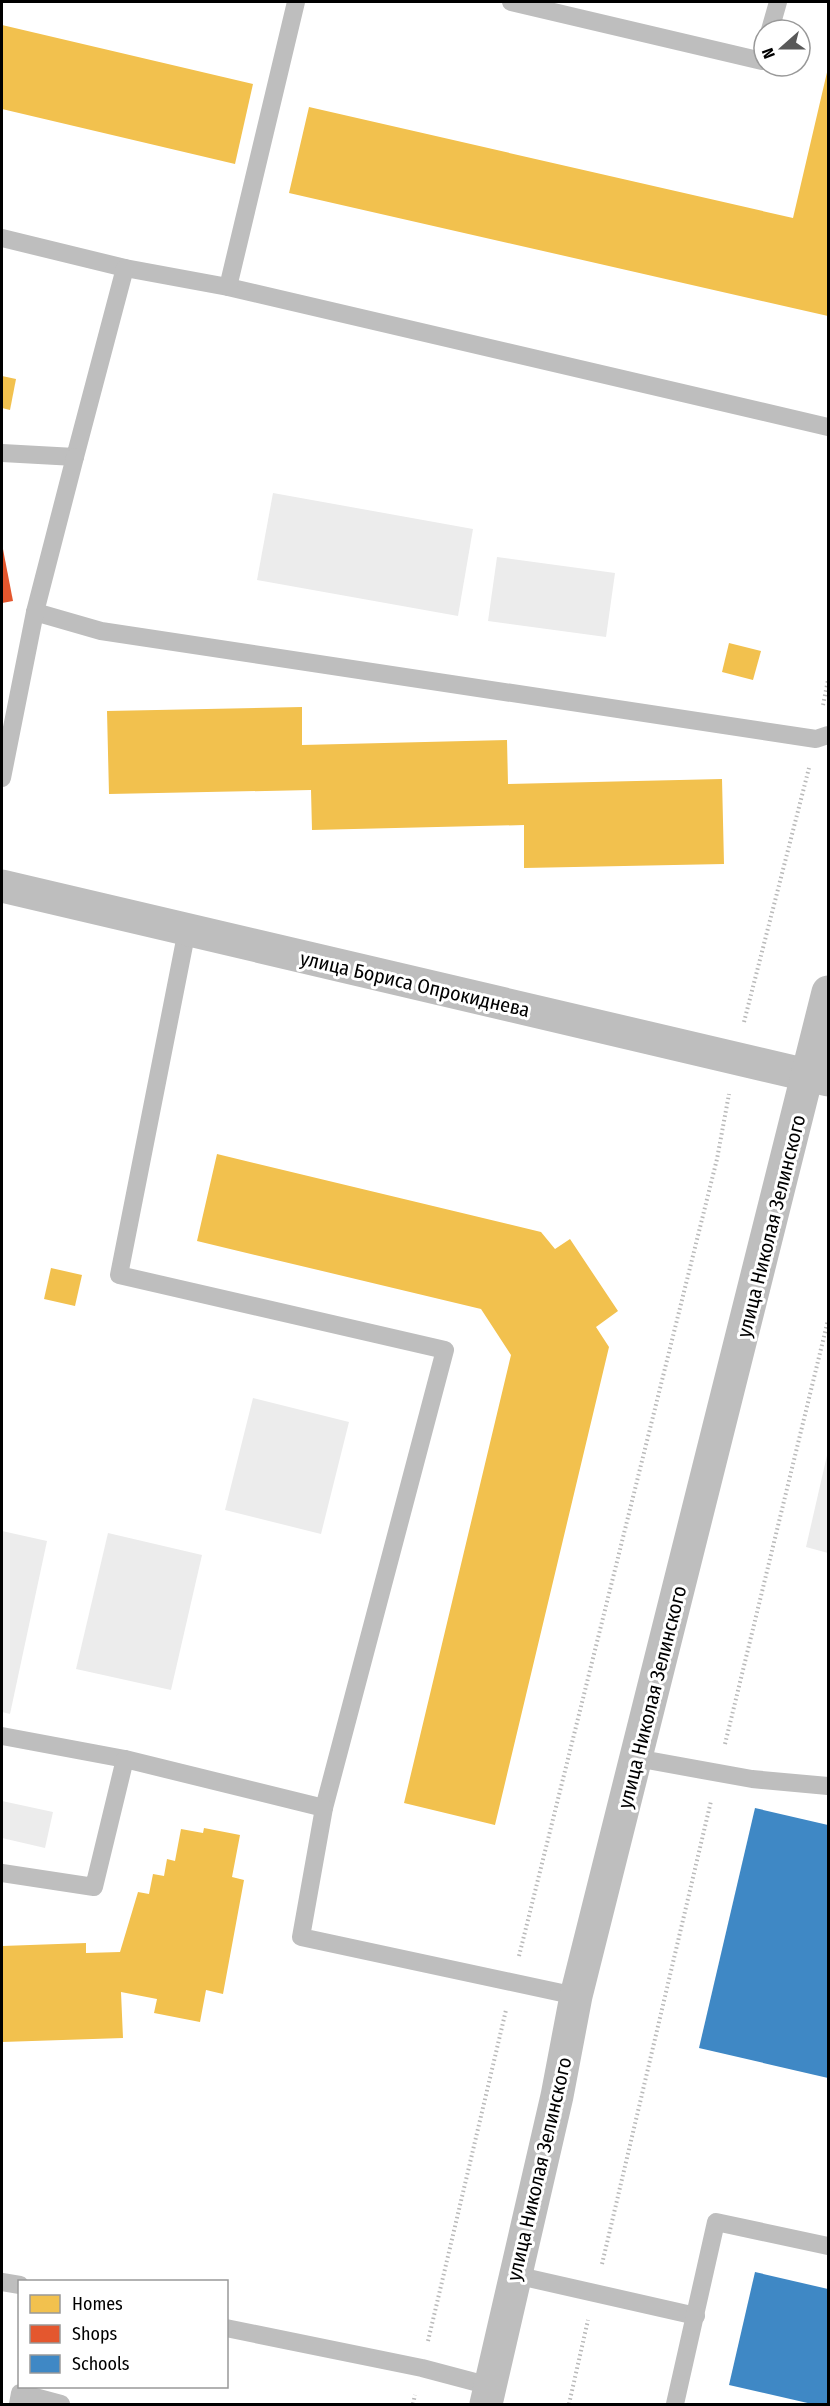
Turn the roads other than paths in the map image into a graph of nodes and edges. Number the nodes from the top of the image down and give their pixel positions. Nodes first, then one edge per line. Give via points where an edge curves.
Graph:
1 (296, 2) edge
2 (511, 2) edge
3 (778, 2) edge
4 (773, 18) edge
5 (752, 59) edge
6 (2, 238) edge
7 (125, 268) junction
8 (228, 287) junction
9 (828, 427) edge
10 (2, 453) edge
11 (75, 457) junction
12 (34, 612) junction
13 (822, 737) edge
14 (2, 771) edge
15 (2, 886) edge
16 (187, 930) junction
17 (828, 992) edge
18 (819, 1078) edge
19 (2, 1736) edge
20 (636, 1758) junction
21 (125, 1759) junction
22 (828, 1786) edge
23 (324, 1808) junction
24 (2, 1873) edge
25 (576, 1996) junction
26 (828, 2246) edge
27 (514, 2275) junction
28 (2, 2282) edge
29 (18, 2285) edge
30 (696, 2316) junction
31 (228, 2328) edge
32 (488, 2395) edge
33 (18, 2404) edge
34 (61, 2404) edge
35 (675, 2404) edge

1 - 8 lane
2 - 5 lane
3 - 4 lane
6 - 7 lane
7 - 8 lane
7 - 11 lane
8 - 9 lane
10 - 11 lane
11 - 12 lane
12 - 13 lane via 101,631
12 - 14 lane
15 - 16 street, улица Бориса Опрокиднева
16 - 18 street, улица Бориса Опрокиднева
16 - 23 lane via 119,1275 445,1350
17 - 18 street, улица Николая Зелинского
18 - 20 street, улица Николая Зелинского
19 - 21 lane
20 - 22 lane via 718,1773
20 - 25 street, улица Николая Зелинского
21 - 23 lane
21 - 24 lane via 94,1887
23 - 25 lane via 301,1937
25 - 27 street, улица Николая Зелинского via 557,2096
26 - 30 lane via 716,2222
27 - 30 lane
27 - 32 street, улица Николая Зелинского
28 - 29 lane
30 - 35 lane
31 - 32 lane via 422,2368
33 - 34 lane via 20,2393

